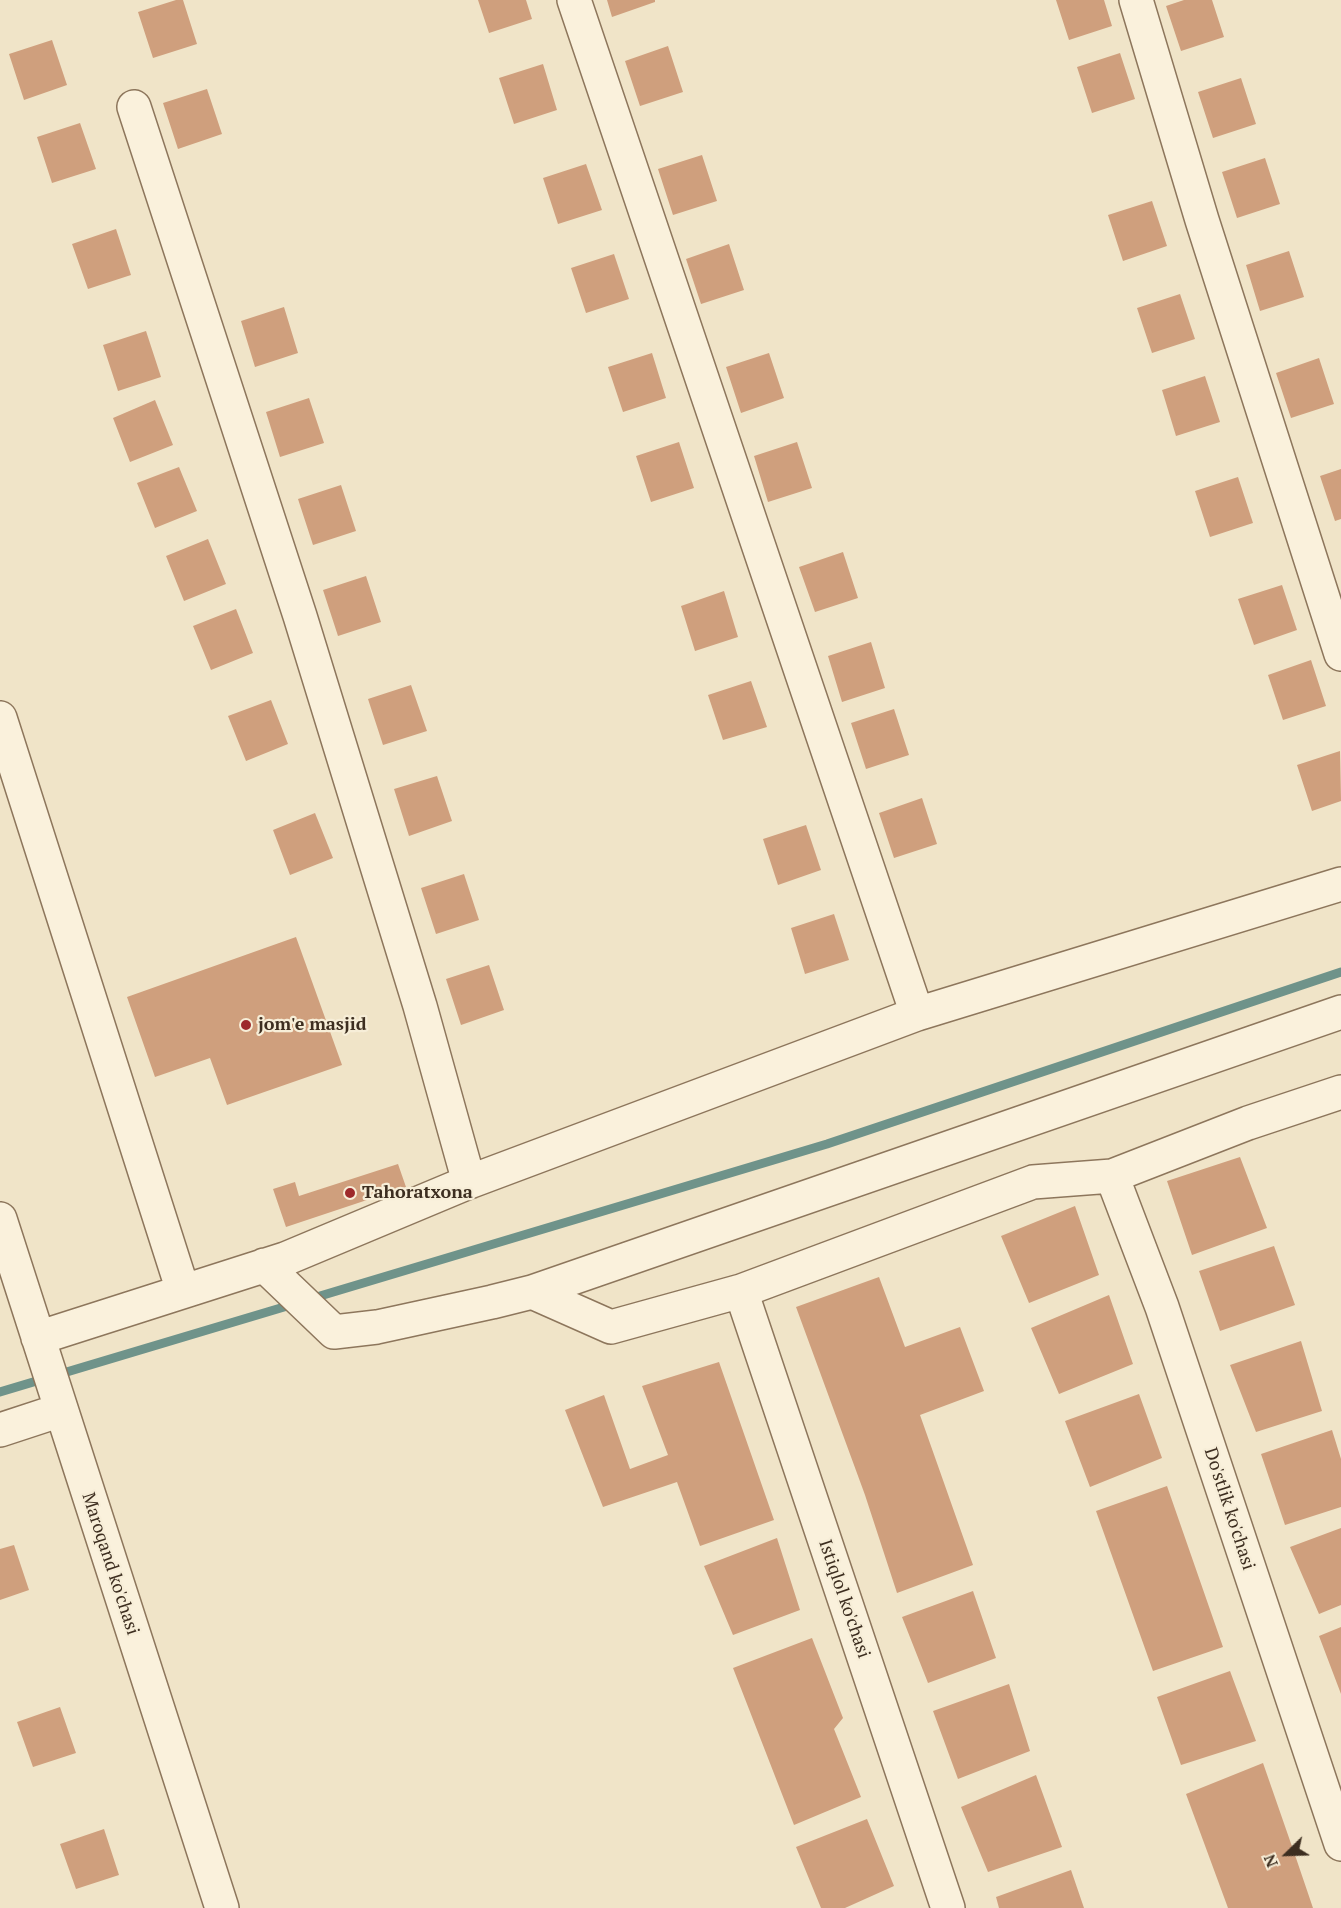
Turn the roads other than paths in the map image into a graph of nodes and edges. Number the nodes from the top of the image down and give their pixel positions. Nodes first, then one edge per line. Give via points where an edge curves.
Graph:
1 (574, 0) edge
2 (1136, 0) edge
3 (134, 107) dead end
4 (1341, 654) edge
5 (0, 718) edge
6 (1341, 885) edge
7 (1341, 1012) edge
8 (917, 1014) junction
9 (1341, 1092) edge
10 (1112, 1176) junction
11 (470, 1182) junction
12 (0, 1219) edge
13 (264, 1265) junction
14 (183, 1291) junction
15 (741, 1291) junction
16 (532, 1292) junction
17 (38, 1338) junction
18 (61, 1410) junction
19 (0, 1430) edge
20 (1341, 1844) edge
21 (222, 1908) edge
22 (948, 1908) edge

1 - 8 street
2 - 4 street
3 - 11 street via 300,616
5 - 14 street
6 - 8 street
7 - 16 street
8 - 11 street
9 - 10 street via 1248,1122
10 - 15 street via 1033,1182
10 - 20 street, Do'stlik ko'chasi via 1162,1307
11 - 13 street
12 - 17 street, Maroqand ko'chasi
13 - 14 street
13 - 16 street via 334,1332 377,1327
14 - 17 street
15 - 16 street via 611,1327
15 - 22 street, Istiqlol ko'chasi
17 - 18 street, Maroqand ko'chasi
18 - 19 street
18 - 21 street, Maroqand ko'chasi

